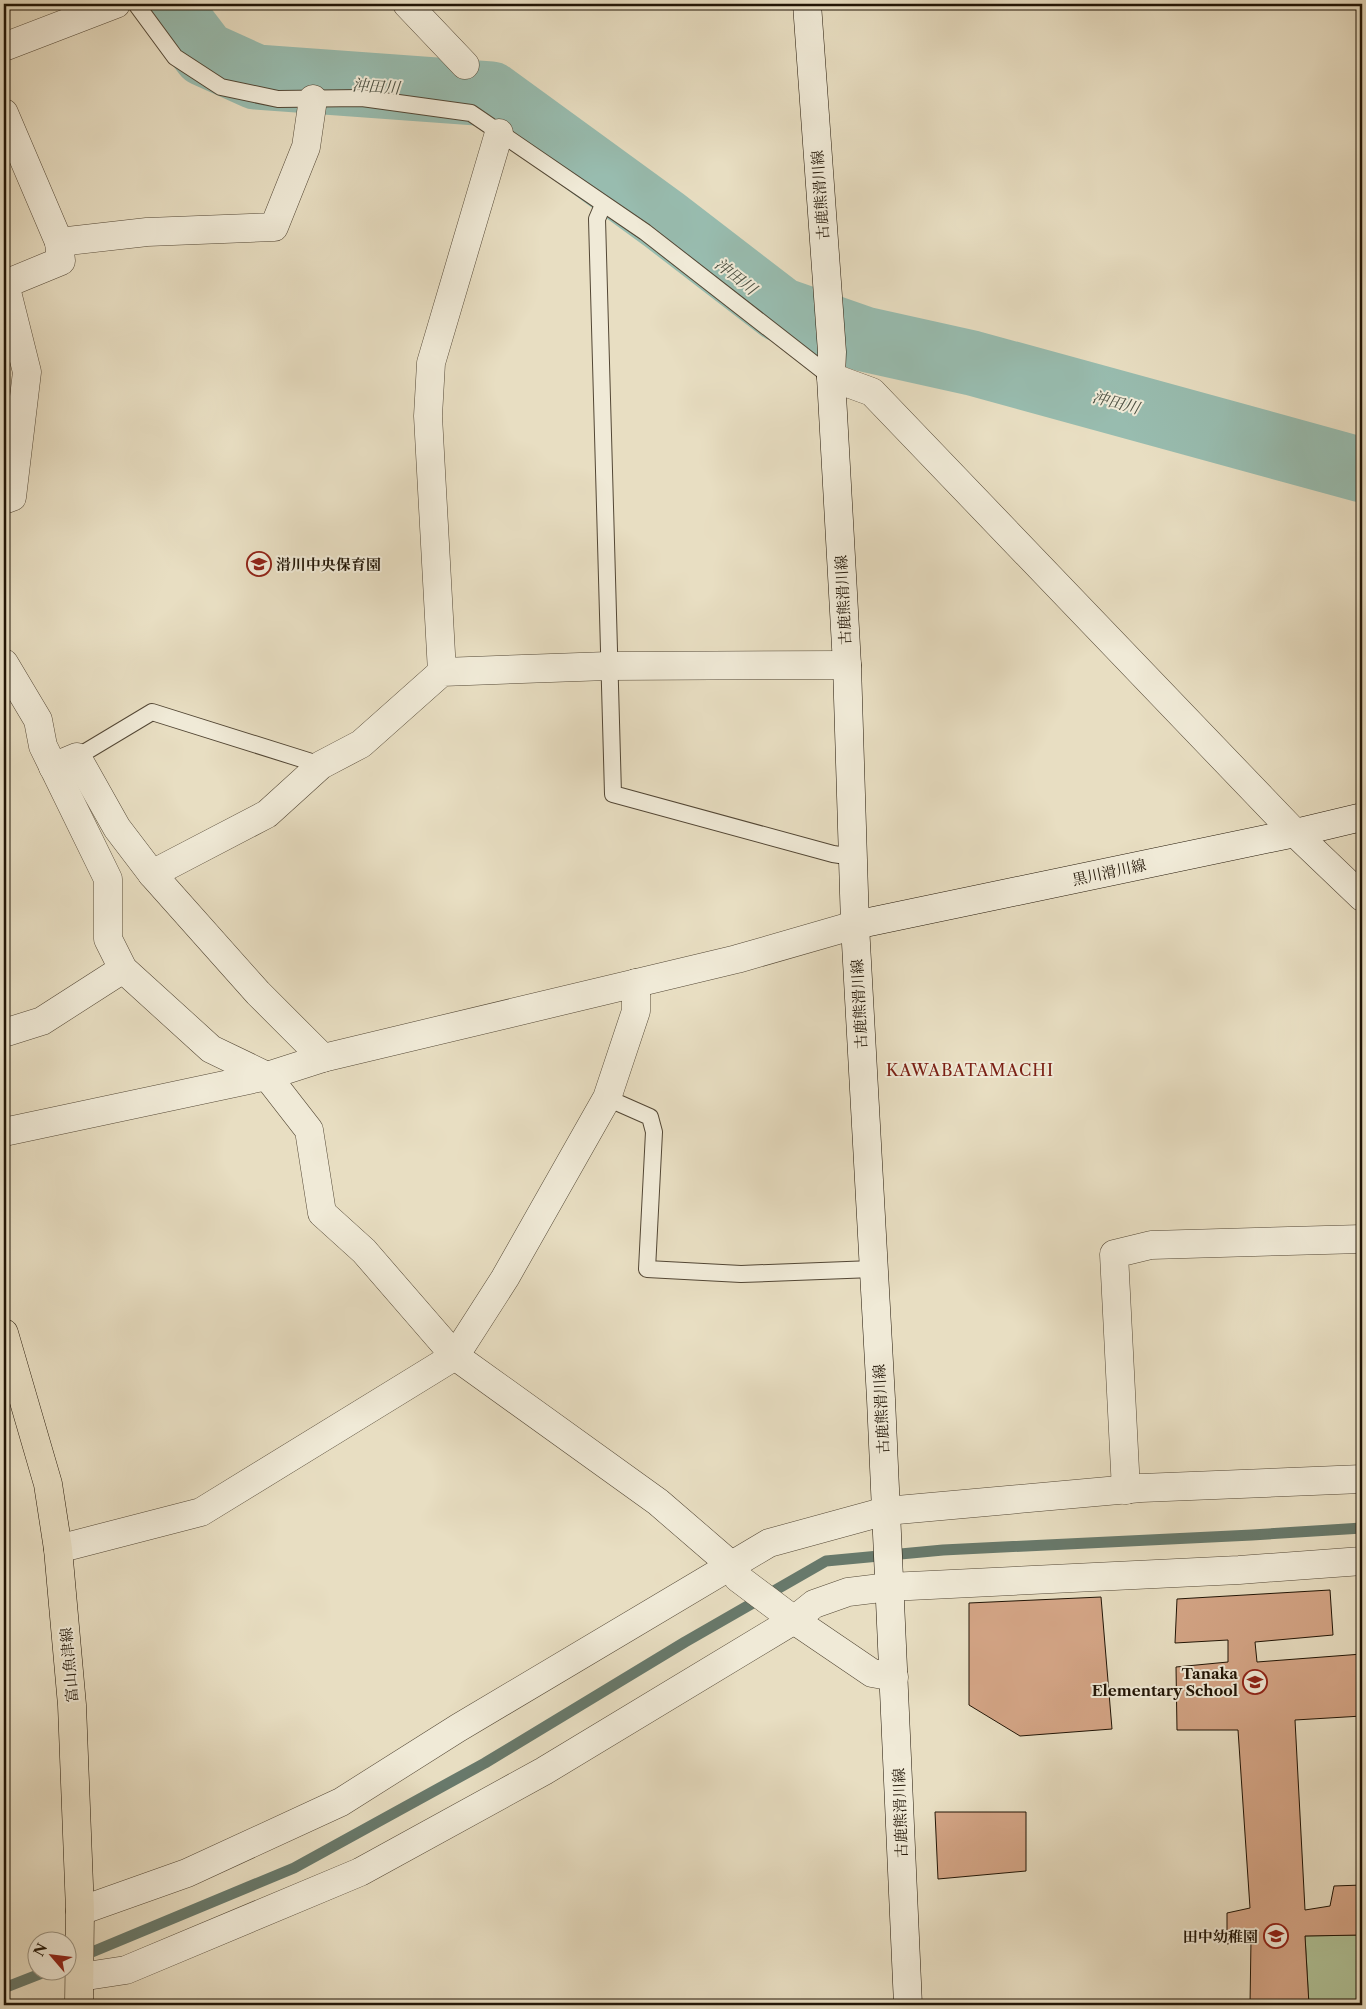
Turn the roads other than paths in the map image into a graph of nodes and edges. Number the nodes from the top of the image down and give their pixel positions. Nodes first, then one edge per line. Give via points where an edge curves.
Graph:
1 (116, 4) edge
2 (136, 4) edge
3 (407, 4) edge
4 (807, 4) edge
5 (4, 47) edge
6 (465, 65) dead end
7 (313, 99) junction
8 (4, 114) edge
9 (499, 133) junction
10 (603, 204) junction
11 (59, 242) junction
12 (831, 364) junction
13 (4, 500) edge
14 (4, 663) edge
15 (847, 665) junction
16 (608, 666) junction
17 (442, 672) junction
18 (65, 762) junction
19 (321, 765) junction
20 (1362, 816) edge
21 (1295, 833) junction
22 (853, 857) junction
23 (152, 874) junction
24 (1362, 897) edge
25 (855, 926) junction
26 (123, 969) junction
27 (636, 983) junction
28 (4, 1033) edge
29 (323, 1058) junction
30 (267, 1076) junction
31 (607, 1098) junction
32 (4, 1132) edge
33 (1362, 1239) edge
34 (873, 1269) junction
35 (4, 1333) edge
36 (455, 1356) junction
37 (1362, 1479) edge
38 (1126, 1490) junction
39 (886, 1511) junction
40 (58, 1549) junction
41 (1362, 1561) edge
42 (731, 1565) junction
43 (890, 1587) junction
44 (794, 1620) junction
45 (894, 1677) junction
46 (80, 1911) junction
47 (80, 1977) junction
48 (80, 2005) edge
49 (908, 2005) edge

1 - 5 street
2 - 7 lane via 175,57 221,87 278,99
3 - 6 street
4 - 12 street, 古鹿熊滑川線
7 - 9 lane via 362,98 471,113
7 - 11 street via 306,147 274,228 147,232
8 - 11 street
9 - 10 lane
9 - 17 street via 430,363 428,416
10 - 12 lane
10 - 16 lane via 598,219
11 - 13 street via 61,261 5,284 26,372 12,497
12 - 15 street, 古鹿熊滑川線
12 - 21 street via 872,392
14 - 18 street via 38,720 43,746
15 - 16 street
15 - 22 street, 古鹿熊滑川線
16 - 17 street
16 - 22 lane via 613,794
17 - 19 street via 361,744
18 - 19 lane via 152,712
18 - 23 street
18 - 26 street via 108,878 108,939
19 - 23 street via 267,814
20 - 21 street, 黒川滑川線
21 - 24 street
21 - 25 street, 黒川滑川線
22 - 25 street, 古鹿熊滑川線
23 - 29 street via 258,993
25 - 27 street, 黒川滑川線
25 - 34 street, 古鹿熊滑川線
26 - 28 street via 42,1021
26 - 30 street via 211,1049
27 - 29 street, 黒川滑川線
27 - 31 street via 636,1011
29 - 30 street, 黒川滑川線
30 - 32 street, 黒川滑川線
30 - 36 street via 309,1130 322,1213 364,1251
31 - 34 lane via 650,1117 654,1132 647,1269 741,1274
31 - 36 street via 505,1278
33 - 38 street via 1151,1246 1114,1254
34 - 39 street, 古鹿熊滑川線
35 - 40 main road, 富山魚津線 via 48,1484
36 - 40 street via 201,1512
36 - 42 street via 658,1502
37 - 38 street
38 - 39 street
39 - 42 street via 769,1543
39 - 43 street, 古鹿熊滑川線
40 - 46 main road, 富山魚津線 via 72,1705
41 - 43 street
42 - 44 street via 738,1578
42 - 46 street via 341,1802 187,1873
43 - 44 street via 848,1592 814,1604
43 - 45 street, 古鹿熊滑川線
44 - 45 street via 872,1673
44 - 47 street via 544,1771 360,1872 126,1970
45 - 49 street, 古鹿熊滑川線
46 - 47 main road, 富山魚津線
47 - 48 main road, 富山魚津線

